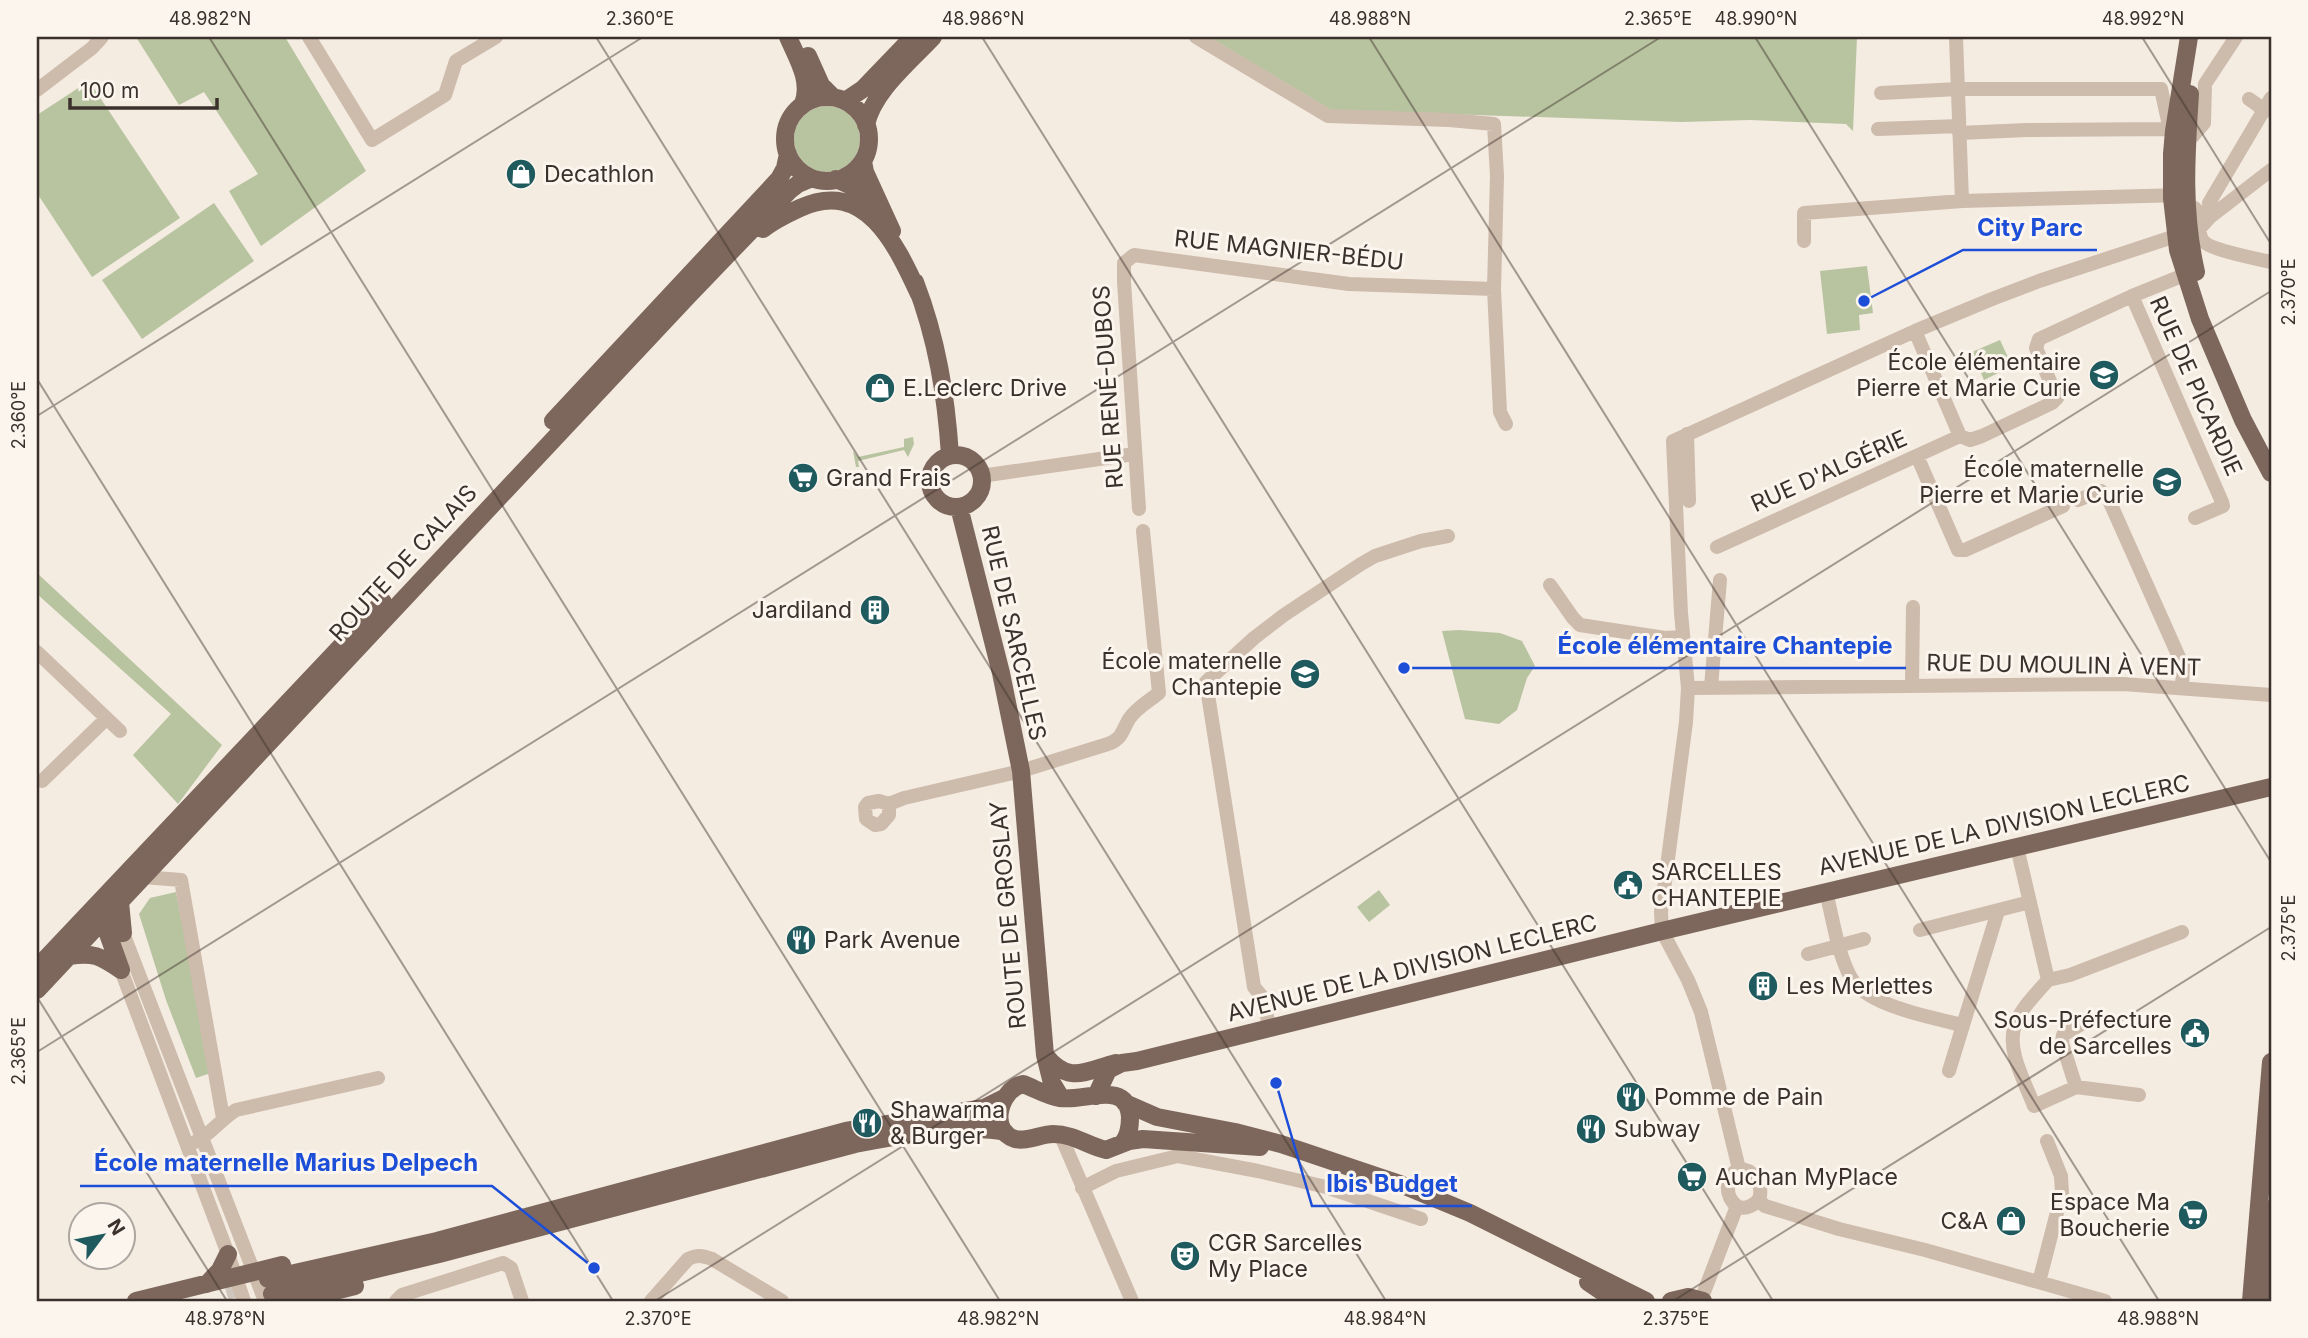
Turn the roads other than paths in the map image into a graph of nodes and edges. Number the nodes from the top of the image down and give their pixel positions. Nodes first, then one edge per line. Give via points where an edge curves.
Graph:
1 (102, 37) edge
2 (309, 37) edge
3 (496, 37) edge
4 (788, 37) edge
5 (798, 37) edge
6 (913, 37) edge
7 (933, 37) edge
8 (1196, 37) edge
9 (1956, 37) edge
10 (2191, 37) edge
11 (2235, 37) edge
12 (1958, 89) junction
13 (37, 90) edge
14 (1881, 93) dead end
15 (2271, 98) edge
16 (839, 99) junction
17 (2249, 99) dead end
18 (803, 104) junction
19 (2263, 113) junction
20 (866, 125) junction
21 (1878, 129) dead end
22 (1959, 130) junction
23 (2177, 132) junction
24 (788, 154) junction
25 (863, 161) junction
26 (2271, 170) edge
27 (812, 178) junction
28 (836, 179) junction
29 (1962, 201) junction
30 (2179, 201) junction
31 (2211, 216) junction
32 (891, 229) junction
33 (2188, 231) junction
34 (1804, 242) dead end
35 (2271, 262) edge
36 (1124, 263) joint
37 (2190, 272) junction
38 (1493, 289) junction
39 (919, 293) junction
40 (2132, 296) junction
41 (687, 297) junction
42 (1915, 331) junction
43 (1506, 424) dead end
44 (1687, 435) junction
45 (1960, 436) junction
46 (1134, 454) junction
47 (950, 455) junction
48 (1917, 456) junction
49 (2271, 460) edge
50 (2271, 473) edge
51 (981, 476) junction
52 (2078, 500) dead end
53 (1689, 501) dead end
54 (2063, 506) dead end
55 (959, 507) junction
56 (1139, 509) dead end
57 (2195, 518) dead end
58 (1143, 531) dead end
59 (1448, 536) dead end
60 (1717, 547) dead end
61 (1720, 580) dead end
62 (1550, 585) dead end
63 (1913, 607) dead end
64 (1682, 637) junction
65 (38, 655) edge
66 (1912, 685) junction
67 (1711, 687) junction
68 (1688, 688) junction
69 (2182, 688) junction
70 (2271, 695) edge
71 (106, 719) junction
72 (120, 731) dead end
73 (1021, 771) junction
74 (42, 781) dead end
75 (2271, 786) edge
76 (889, 804) dead end
77 (2017, 847) junction
78 (143, 877) junction
79 (1826, 892) junction
80 (120, 902) junction
81 (2030, 902) junction
82 (1998, 911) junction
83 (97, 914) junction
84 (1920, 930) dead end
85 (1662, 931) junction
86 (2182, 932) dead end
87 (123, 933) junction
88 (1864, 939) dead end
89 (1839, 946) junction
90 (1808, 954) dead end
91 (69, 956) junction
92 (37, 968) edge
93 (121, 970) junction
94 (2048, 980) junction
95 (37, 990) edge
96 (2088, 1020) dead end
97 (1962, 1025) junction
98 (1269, 1028) junction
99 (1045, 1055) junction
100 (1130, 1062) junction
101 (2271, 1062) edge
102 (1949, 1071) dead end
103 (378, 1078) dead end
104 (1021, 1085) junction
105 (2076, 1087) junction
106 (2139, 1095) dead end
107 (1096, 1096) junction
108 (1004, 1098) junction
109 (1060, 1098) junction
110 (1124, 1102) junction
111 (223, 1118) junction
112 (1004, 1132) junction
113 (1059, 1134) junction
114 (202, 1138) junction
115 (2047, 1141) dead end
116 (1122, 1144) junction
117 (188, 1145) junction
118 (1093, 1145) junction
119 (1302, 1152) junction
120 (1739, 1169) junction
121 (1080, 1184) junction
122 (1759, 1201) junction
123 (1737, 1206) junction
124 (2271, 1209) edge
125 (1421, 1219) dead end
126 (528, 1223) junction
127 (1545, 1252) junction
128 (228, 1254) junction
129 (2039, 1282) junction
130 (206, 1284) junction
131 (253, 1286) edge
132 (136, 1301) edge
133 (185, 1301) edge
134 (244, 1301) edge
135 (295, 1301) edge
136 (396, 1301) edge
137 (522, 1301) edge
138 (651, 1301) edge
139 (782, 1301) edge
140 (1132, 1301) edge
141 (1616, 1301) edge
142 (1646, 1301) edge
143 (1671, 1301) edge
144 (1702, 1301) edge
145 (2105, 1301) edge
146 (2252, 1301) edge
147 (2269, 1301) edge

1 - 13 street
2 - 3 street via 372,140 444,96 456,61
4 - 18 main road via 805,78
5 - 16 main road via 821,85
6 - 16 main road via 863,89
7 - 20 main road via 876,99
8 - 38 street via 1328,116 1494,124
9 - 12 street
10 - 23 main road
11 - 23 street via 2205,84 2204,123 2193,136
12 - 14 street
12 - 22 street
12 - 23 street via 2161,89
15 - 19 street
16 - 18 main road via 820,98
16 - 20 main road via 859,113
17 - 19 street
18 - 24 main road via 786,129
19 - 31 street via 2209,203
20 - 25 main road
21 - 22 street
22 - 23 street
22 - 29 street
23 - 30 main road
24 - 27 main road via 796,167
24 - 83 main road, ROUTE DE CALAIS via 785,169 774,184
25 - 28 main road
25 - 32 main road
26 - 31 street
27 - 28 main road
27 - 41 main road, ROUTE DE CALAIS via 789,191
28 - 32 main road via 858,191
29 - 30 street
29 - 34 street via 1804,213
30 - 33 main road
30 - 33 street via 2199,215
31 - 33 street
32 - 39 main road
33 - 35 street via 2209,245
33 - 37 main road
33 - 42 street via 2039,281
36 - 38 street, RUE MAGNIER-BÉDU via 1133,255 1349,284
36 - 46 street, RUE RENÉ-DUBOS
37 - 40 street
37 - 49 main road
37 - 50 main road via 2197,310
38 - 43 street via 1500,412
39 - 41 main road via 879,224 852,204 827,199 771,223
39 - 47 main road via 942,373
40 - 45 street, RUE D'ALGÉRIE via 2039,339 2036,348 2057,398 2052,403 1982,436 1970,440
40 - 57 street, RUE DE PICARDIE via 2223,506
41 - 78 main road, ROUTE DE CALAIS
42 - 44 street
42 - 45 street
44 - 53 street
44 - 64 street via 1673,440
45 - 48 street, RUE D'ALGÉRIE
46 - 51 street
46 - 56 street, RUE RENÉ-DUBOS
47 - 51 main road via 974,462
47 - 55 main road via 933,468 930,483 943,503
48 - 54 street via 1958,550
48 - 60 street, RUE D'ALGÉRIE
51 - 55 main road via 979,493
52 - 69 street via 2101,491 2108,498 2183,666
55 - 73 main road, RUE DE SARCELLES
58 - 73 street via 1159,693 1129,719 1116,741
59 - 98 street via 1421,541 1361,564 1284,615 1206,682 1254,987 1264,999
61 - 67 street
62 - 64 street via 1580,625
63 - 66 street
64 - 68 street
65 - 71 street
66 - 67 street, RUE DU MOULIN À VENT
66 - 69 street, RUE DU MOULIN À VENT
67 - 68 street, RUE DU MOULIN À VENT
68 - 85 street
69 - 70 street, RUE DU MOULIN À VENT
71 - 72 street
71 - 74 street
73 - 76 street
73 - 99 main road, ROUTE DE GROSLAY
75 - 77 main road, AVENUE DE LA DIVISION LECLERC
77 - 79 main road, AVENUE DE LA DIVISION LECLERC
77 - 81 street
78 - 80 main road, ROUTE DE CALAIS
78 - 111 street via 181,880
79 - 85 main road, AVENUE DE LA DIVISION LECLERC
79 - 89 street
80 - 83 main road, ROUTE DE CALAIS
80 - 87 main road
81 - 82 street
81 - 94 street
82 - 84 street
82 - 97 street
83 - 87 main road
83 - 91 main road, ROUTE DE CALAIS
83 - 92 main road, ROUTE DE CALAIS
83 - 93 main road
85 - 98 main road, AVENUE DE LA DIVISION LECLERC
85 - 120 street via 1701,1012
86 - 94 street
87 - 114 street
88 - 89 street
89 - 90 street
89 - 97 street via 1850,977 1863,992 1884,1003
91 - 93 main road via 95,954
91 - 95 main road, ROUTE DE CALAIS
93 - 117 street
94 - 105 street via 2016,1021 2015,1052 2034,1106
96 - 105 street via 2063,1035
97 - 102 street
98 - 100 main road, AVENUE DE LA DIVISION LECLERC
99 - 100 main road, AVENUE DE LA DIVISION LECLERC via 1069,1074
99 - 104 main road, ROUTE DE GROSLAY via 1035,1076
99 - 109 main road, ROUTE DE GROSLAY
100 - 107 main road via 1106,1072
100 - 110 main road via 1120,1082
101 - 146 main road
103 - 111 street via 236,1110
104 - 108 main road, ROUTE DE GROSLAY
104 - 109 main road
105 - 106 street
107 - 109 main road
107 - 110 main road via 1109,1093
108 - 112 main road via 1000,1115
108 - 126 main road via 975,1110 846,1131
110 - 116 main road via 1130,1126
110 - 119 main road via 1157,1117 1255,1136
111 - 114 street
112 - 113 main road via 1021,1139
112 - 126 main road via 971,1129 855,1144
113 - 118 main road
113 - 121 street
114 - 117 street
114 - 131 street
115 - 129 street via 2061,1176 2062,1193
116 - 118 main road via 1107,1150
116 - 119 main road via 1156,1140
117 - 128 street
118 - 121 street via 1080,1161
119 - 127 main road via 1437,1199
120 - 122 street via 1753,1173
120 - 123 street via 1727,1183
121 - 125 street via 1178,1156 1326,1187
121 - 140 street
122 - 123 street
122 - 129 street via 1839,1229
123 - 144 street
124 - 147 main road via 2264,1281
126 - 131 main road
126 - 131 main road via 422,1233
126 - 135 main road via 447,1264
127 - 141 main road
127 - 142 main road
128 - 130 main road
128 - 131 street
129 - 145 street
130 - 131 main road
130 - 132 main road
131 - 133 main road
131 - 134 street
136 - 137 street via 402,1295 503,1263 511,1268
138 - 139 street via 695,1255 712,1259
143 - 144 main road via 1688,1297

